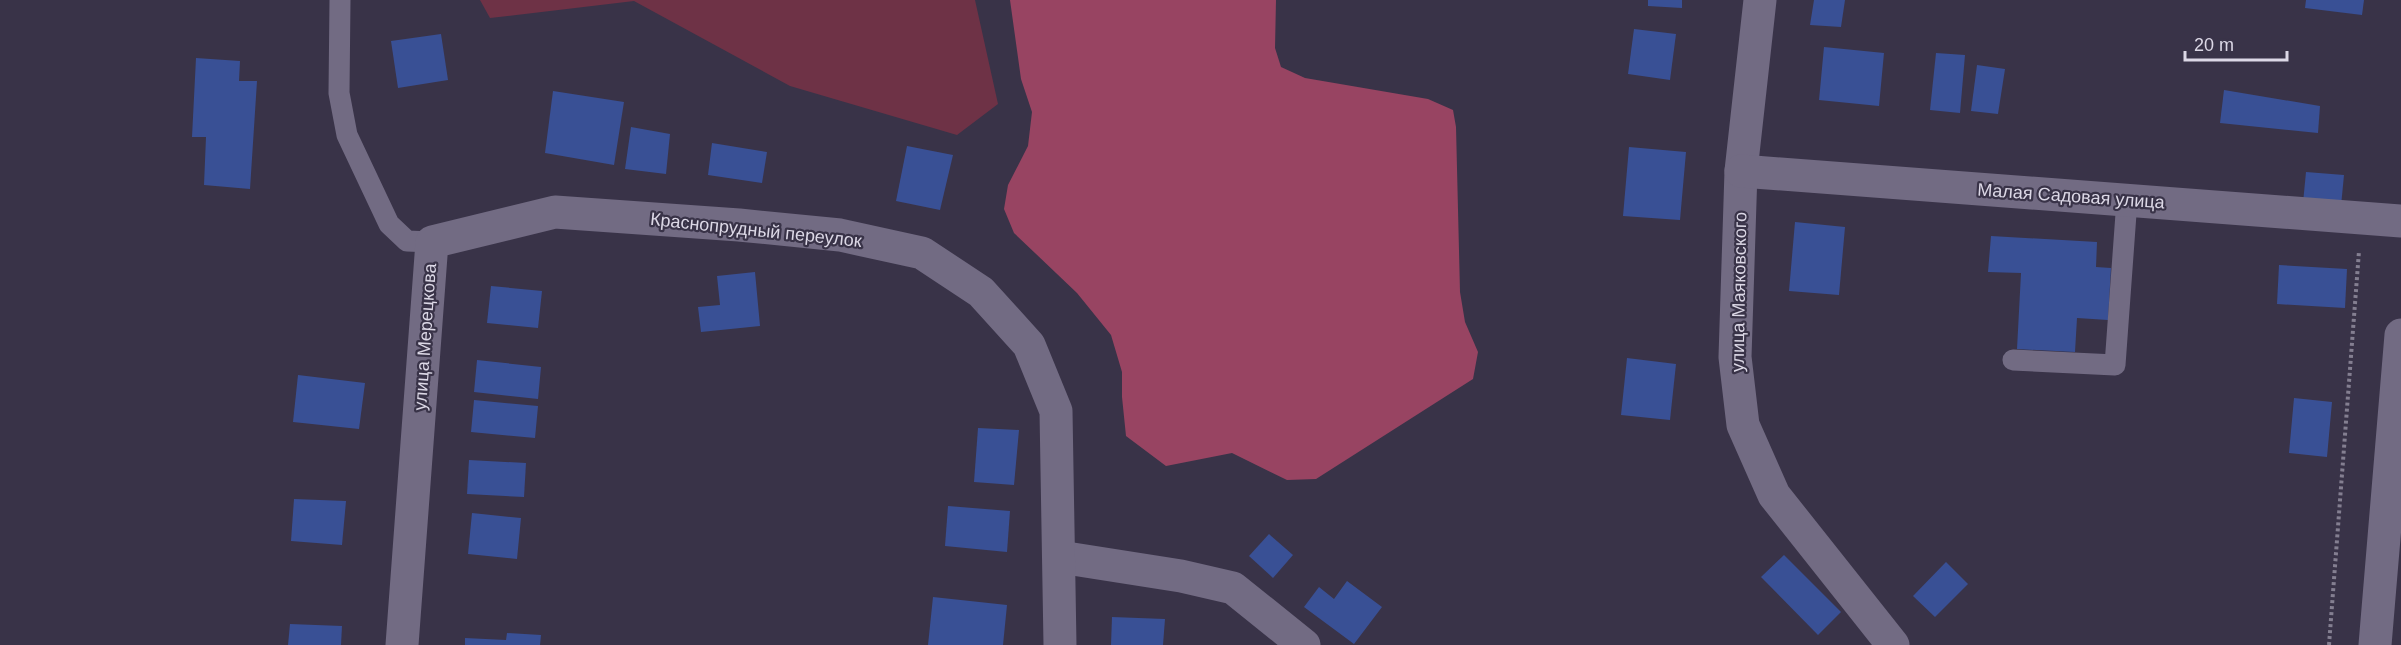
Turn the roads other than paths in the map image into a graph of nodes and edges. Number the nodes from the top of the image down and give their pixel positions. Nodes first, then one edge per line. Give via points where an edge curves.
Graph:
1 (340, 0) edge
2 (1760, 0) edge
3 (1741, 171) junction
4 (2127, 200) junction
5 (2401, 220) edge
6 (432, 242) junction
7 (2401, 335) edge
8 (2013, 360) dead end
9 (1060, 557) junction
10 (402, 645) edge
11 (1060, 645) edge
12 (1304, 645) edge
13 (1893, 645) edge
14 (2375, 645) edge

1 - 6 lane, улица Мерецкова via 339,93 347,135 389,224 407,241
2 - 3 street, улица Маяковского
3 - 4 street, Малая Садовая улица
3 - 13 street, улица Маяковского via 1735,357 1743,425 1774,495
4 - 5 street, Малая Садовая улица
4 - 8 lane via 2115,364
6 - 9 street, Краснопрудный переулок via 555,212 840,235 922,254 981,292 1029,345 1056,411
6 - 10 street, улица Мерецкова
7 - 14 street
9 - 11 street, Краснопрудный переулок
9 - 12 street via 1233,588

